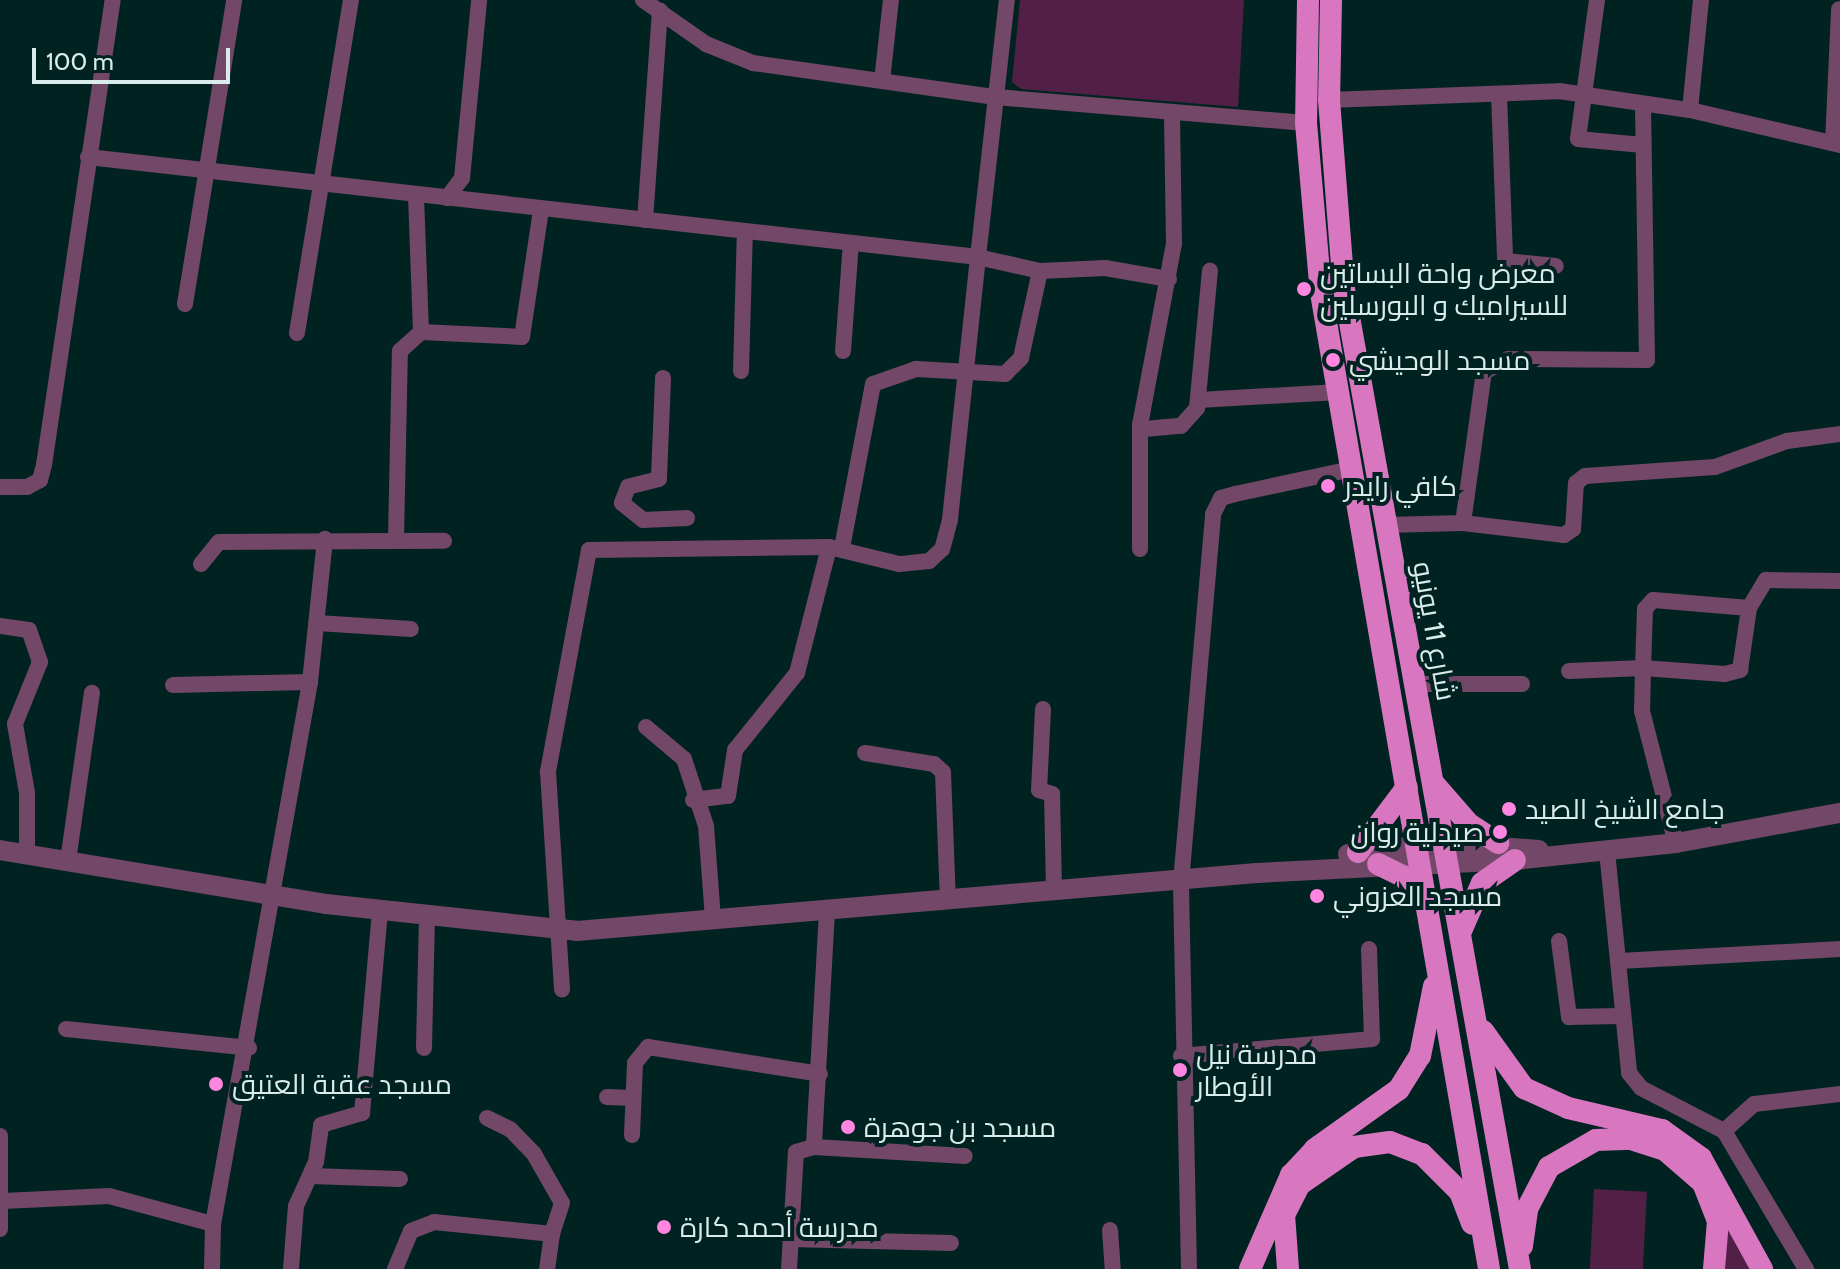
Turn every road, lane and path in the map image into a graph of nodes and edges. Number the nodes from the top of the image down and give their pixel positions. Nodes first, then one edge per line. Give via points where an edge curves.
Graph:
1 (113, 0) edge
2 (234, 0) edge
3 (351, 0) edge
4 (479, 0) edge
5 (643, 0) edge
6 (891, 0) edge
7 (1007, 0) edge
8 (1308, 0) edge
9 (1331, 0) edge
10 (1597, 0) edge
11 (1701, 0) edge
12 (1840, 0) edge
13 (1840, 9) edge
14 (660, 11) junction
15 (882, 81) junction
16 (1499, 94) junction
17 (1586, 95) junction
18 (996, 97) junction
19 (1329, 100) junction
20 (1643, 104) junction
21 (1690, 110) junction
22 (1172, 112) junction
23 (1306, 123) junction
24 (1836, 144) edge
25 (1643, 145) junction
26 (88, 157) junction
27 (206, 172) junction
28 (318, 187) junction
29 (416, 196) junction
30 (447, 198) junction
31 (541, 210) junction
32 (645, 220) junction
33 (745, 231) junction
34 (851, 243) junction
35 (1340, 254) junction
36 (978, 257) junction
37 (1317, 257) junction
38 (1556, 266) dead end
39 (1040, 271) junction
40 (1210, 271) dead end
41 (1169, 279) junction
42 (185, 304) dead end
43 (421, 332) junction
44 (297, 333) dead end
45 (843, 351) dead end
46 (961, 369) junction
47 (741, 371) dead end
48 (663, 378) dead end
49 (1339, 392) junction
50 (1199, 400) junction
51 (1144, 429) junction
52 (1840, 434) edge
53 (1352, 469) junction
54 (0, 487) edge
55 (687, 518) dead end
56 (663, 519) junction
57 (1463, 523) junction
58 (1385, 525) junction
59 (396, 538) junction
60 (325, 539) junction
61 (444, 541) dead end
62 (667, 546) junction
63 (836, 548) junction
64 (1140, 549) dead end
65 (201, 564) dead end
66 (1840, 581) edge
67 (1749, 608) junction
68 (317, 623) junction
69 (0, 626) edge
70 (411, 629) dead end
71 (1643, 668) junction
72 (1569, 671) dead end
73 (310, 682) junction
74 (1414, 684) junction
75 (1522, 684) dead end
76 (173, 685) dead end
77 (92, 693) dead end
78 (1043, 709) dead end
79 (646, 727) dead end
80 (7, 738) edge
81 (865, 753) dead end
82 (1430, 775) junction
83 (1407, 787) junction
84 (693, 800) junction
85 (1840, 813) edge
86 (1498, 843) junction
87 (1676, 843) junction
88 (0, 850) edge
89 (1607, 851) junction
90 (1358, 852) junction
91 (1444, 853) junction
92 (27, 854) junction
93 (1419, 854) junction
94 (1558, 854) junction
95 (1515, 860) junction
96 (68, 861) junction
97 (1378, 864) junction
98 (1257, 873) junction
99 (1181, 882) junction
100 (1054, 892) junction
101 (276, 896) junction
102 (948, 901) junction
103 (1429, 910) junction
104 (380, 911) junction
105 (827, 911) junction
106 (427, 917) junction
107 (713, 920) junction
108 (557, 930) junction
109 (1460, 940) junction
110 (1435, 941) junction
111 (1559, 941) dead end
112 (1369, 949) dead end
113 (1840, 949) edge
114 (1619, 961) junction
115 (562, 990) dead end
116 (1621, 1016) junction
117 (1475, 1019) junction
118 (66, 1029) dead end
119 (249, 1048) junction
120 (424, 1048) dead end
121 (1181, 1056) junction
122 (820, 1074) junction
123 (1840, 1094) edge
124 (607, 1097) dead end
125 (633, 1098) junction
126 (487, 1118) dead end
127 (1724, 1131) junction
128 (632, 1135) dead end
129 (0, 1136) edge
130 (814, 1147) junction
131 (965, 1156) dead end
132 (311, 1176) junction
133 (400, 1179) dead end
134 (3, 1201) junction
135 (213, 1224) junction
136 (0, 1229) edge
137 (1110, 1230) dead end
138 (552, 1234) junction
139 (790, 1239) junction
140 (951, 1243) dead end
141 (1520, 1268) edge
142 (212, 1269) edge
143 (291, 1269) edge
144 (395, 1269) edge
145 (547, 1269) edge
146 (789, 1269) edge
147 (1113, 1269) edge
148 (1189, 1269) edge
149 (1250, 1269) edge
150 (1288, 1269) edge
151 (1488, 1269) edge
152 (1714, 1269) edge
153 (1762, 1269) edge
154 (1806, 1269) edge

1 - 26 street
2 - 27 street
3 - 28 street
4 - 30 street via 462,178
5 - 14 street
6 - 15 street
7 - 18 street
8 - 23 highway, شارع 11 يونيو
9 - 19 highway, شارع 11 يونيو
10 - 17 street
11 - 21 street
12 - 13 street
13 - 24 street
14 - 15 street via 727,56
14 - 32 street
15 - 18 street
16 - 17 street
16 - 19 street
16 - 38 street via 1505,261
17 - 20 street
17 - 25 street via 1579,142
18 - 22 street
18 - 36 street
19 - 35 highway, شارع 11 يونيو
20 - 21 street
20 - 25 street
21 - 24 street
22 - 23 street
22 - 41 street
23 - 37 highway, شارع 11 يونيو
25 - 57 street via 1647,360 1508,359 1484,372
26 - 27 street
26 - 54 street via 40,480 27,487
27 - 28 street
27 - 42 street
28 - 29 street
28 - 44 street
29 - 30 street
29 - 43 street
30 - 31 street
31 - 32 street
31 - 43 street via 522,337
32 - 33 street
33 - 34 street
33 - 47 street
34 - 36 street
34 - 45 street
35 - 37 highway
35 - 58 highway, شارع 11 يونيو
36 - 39 street
36 - 46 street
37 - 49 highway, شارع 11 يونيو
39 - 41 street via 1105,268
39 - 46 street via 1011,371
40 - 50 street
41 - 51 street
43 - 59 street via 400,351
46 - 63 street via 916,369 873,384
46 - 63 street via 942,549 915,565
48 - 56 street via 659,479 628,487 622,503 629,515
49 - 50 street
49 - 53 highway, شارع 11 يونيو
50 - 51 street via 1181,426
51 - 64 street
52 - 57 street via 1787,441 1715,467 1585,476 1576,483 1567,534
53 - 83 highway, شارع 11 يونيو
53 - 99 street via 1221,498 1213,514
55 - 56 street
56 - 62 street
57 - 58 street
58 - 74 highway, شارع 11 يونيو
59 - 60 street
59 - 61 street
60 - 65 street via 219,542
60 - 68 street
62 - 63 street
62 - 108 street via 595,545 588,552 548,772
63 - 84 street via 797,673 735,750 728,796
66 - 67 street via 1766,580
67 - 71 street via 1740,670
67 - 71 street via 1653,600 1645,609
68 - 70 street
68 - 73 street
69 - 80 street via 29,630 40,662
71 - 72 street
71 - 87 street via 1645,725 1662,768
73 - 76 street
73 - 101 street
74 - 75 street
74 - 82 highway, شارع 11 يونيو
77 - 96 street
78 - 100 street via 1039,790 1052,794
79 - 84 street via 684,759
80 - 92 street via 27,793
81 - 102 street via 941,768
82 - 86 highway via 1456,812
82 - 91 highway, شارع 11 يونيو
83 - 90 highway
83 - 93 highway, شارع 11 يونيو
84 - 107 street via 706,826
85 - 87 street
86 - 91 street
86 - 94 street
87 - 89 street
88 - 92 street
89 - 94 street
89 - 114 street
90 - 93 street
90 - 98 street
91 - 93 street
91 - 95 street
91 - 109 highway, شارع 11 يونيو
92 - 96 street
93 - 97 street
93 - 103 highway, شارع 11 يونيو
94 - 95 street
95 - 109 highway via 1476,892
96 - 101 street
97 - 98 street
97 - 103 highway via 1414,886
98 - 99 street
99 - 100 street
99 - 121 street
100 - 102 street
101 - 104 street
101 - 119 street
102 - 105 street
103 - 110 highway, شارع 11 يونيو
104 - 106 street
104 - 132 street via 362,1113 321,1125
105 - 107 street
105 - 122 street
106 - 108 street
106 - 120 street
107 - 108 street
108 - 115 street
109 - 117 highway, شارع 11 يونيو
110 - 149 highway via 1431,1023 1420,1056 1399,1089 1315,1149 1291,1175
110 - 151 highway, شارع 11 يونيو
111 - 116 street via 1569,1017
112 - 121 street via 1372,1039
113 - 114 street
114 - 116 street
116 - 127 street via 1629,1073 1641,1088
117 - 141 highway, شارع 11 يونيو
117 - 153 highway via 1524,1088 1568,1108 1662,1130 1701,1158
118 - 119 street
119 - 135 street
121 - 148 street
122 - 125 street via 648,1047 635,1063
122 - 130 street
123 - 127 street via 1754,1104
124 - 125 street
125 - 128 street
126 - 138 street via 510,1129 534,1154 562,1203
127 - 154 street
129 - 134 street
130 - 131 street
130 - 139 street via 796,1152
132 - 133 street
132 - 143 street via 296,1206
134 - 135 street via 109,1196
134 - 136 street
135 - 142 street
137 - 147 street
138 - 144 street via 434,1222 411,1231
138 - 145 street
139 - 140 street
139 - 146 street
141 - 152 highway via 1527,1209 1549,1167 1581,1145 1614,1137 1665,1150 1703,1183 1718,1221
150 - 151 highway via 1284,1215 1299,1185 1354,1147 1390,1142 1422,1154 1460,1192

